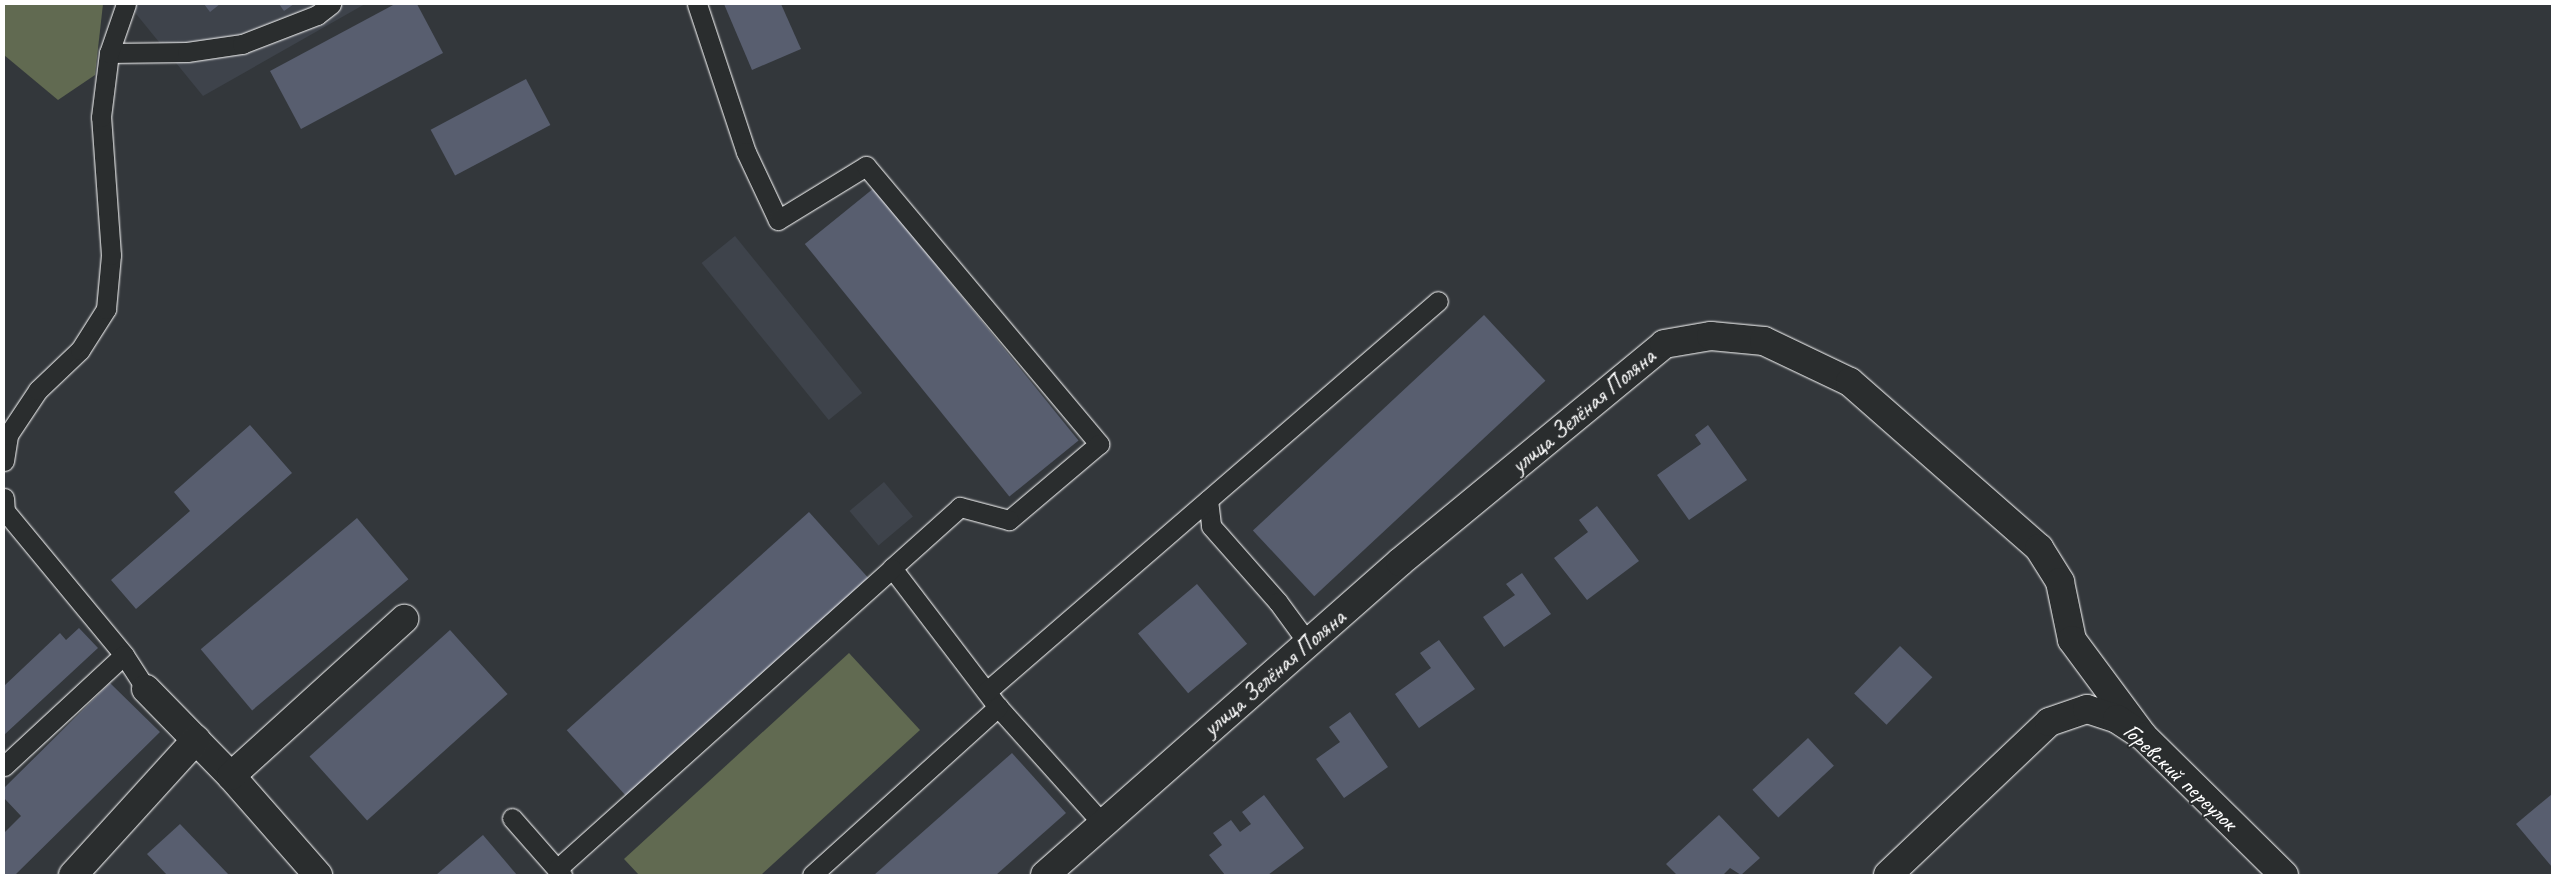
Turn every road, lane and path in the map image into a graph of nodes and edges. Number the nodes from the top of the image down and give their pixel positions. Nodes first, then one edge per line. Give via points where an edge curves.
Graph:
1 (126, 4) edge
2 (331, 4) edge
3 (698, 4) edge
4 (109, 53) junction
5 (1438, 301) dead end
6 (4, 461) edge
7 (4, 498) edge
8 (1208, 500) junction
9 (892, 568) junction
10 (404, 619) dead end
11 (1308, 643) junction
12 (124, 655) junction
13 (146, 689) joint
14 (987, 691) junction
15 (998, 707) junction
16 (2143, 736) junction
17 (196, 740) junction
18 (4, 766) edge
19 (231, 776) junction
20 (512, 818) dead end
21 (1103, 824) junction
22 (560, 872) edge
23 (73, 875) edge
24 (318, 875) edge
25 (812, 875) edge
26 (1045, 875) edge
27 (1888, 875) edge
28 (2284, 875) edge

1 - 4 lane
2 - 4 lane via 317,15 242,44 187,52
3 - 9 lane via 746,152 778,220 866,166 1099,444 1009,520 960,507
4 - 6 lane via 101,117 111,255 106,309 80,350 38,390 8,435
5 - 8 lane
7 - 12 lane via 5,511
8 - 11 lane via 1211,526 1278,602
8 - 14 lane
9 - 14 lane
9 - 22 lane
10 - 19 street
11 - 16 street, улица Зелёная Поляна via 1400,562 1664,344 1711,336 1764,341 1850,382 2039,548 2060,582 2072,640
11 - 21 street, улица Зелёная Поляна
12 - 13 lane
12 - 18 lane
13 - 17 street
14 - 15 lane
15 - 21 lane
15 - 25 lane
16 - 27 street, Горевский переулок via 2117,719 2087,709 2049,722
16 - 28 street, Горевский переулок
17 - 19 street
17 - 23 street
19 - 24 street
20 - 22 lane
21 - 26 street, улица Зелёная Поляна

